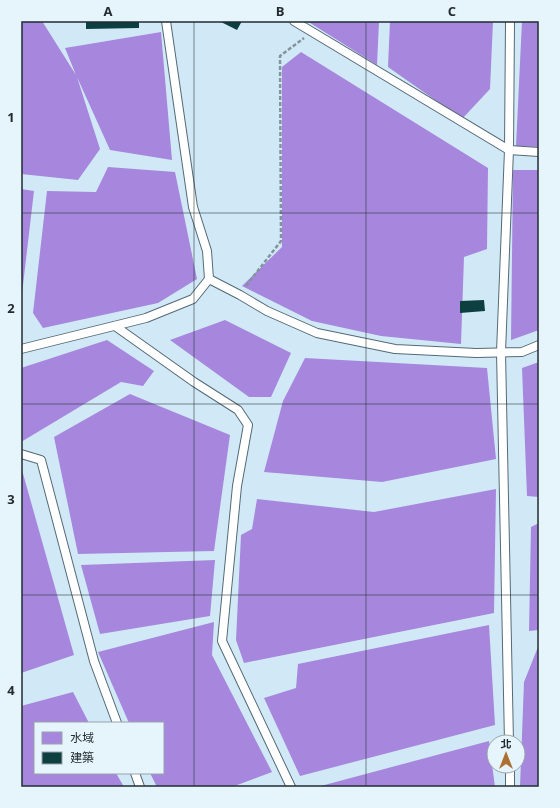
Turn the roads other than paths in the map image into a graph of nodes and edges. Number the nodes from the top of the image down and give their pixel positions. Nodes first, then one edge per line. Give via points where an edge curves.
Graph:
1 (166, 21) edge
2 (294, 21) edge
3 (510, 21) edge
4 (509, 150) junction
5 (539, 152) edge
6 (209, 279) junction
7 (115, 326) junction
8 (539, 345) edge
9 (21, 349) edge
10 (501, 352) junction
11 (21, 454) edge
12 (117, 722) edge
13 (509, 734) edge
14 (135, 774) edge
15 (510, 774) edge
16 (140, 787) edge
17 (291, 787) edge
18 (510, 787) edge

1 - 6 lane via 193,207 207,252
2 - 4 lane
3 - 4 lane
4 - 5 lane
4 - 10 lane
6 - 7 lane via 193,299 146,318
6 - 10 lane via 268,311 317,333 395,348
7 - 9 lane
7 - 17 lane via 238,410 248,425 237,486 222,641
8 - 10 lane via 522,352
10 - 13 lane
11 - 12 lane via 41,460 94,661
14 - 16 lane
15 - 18 lane

